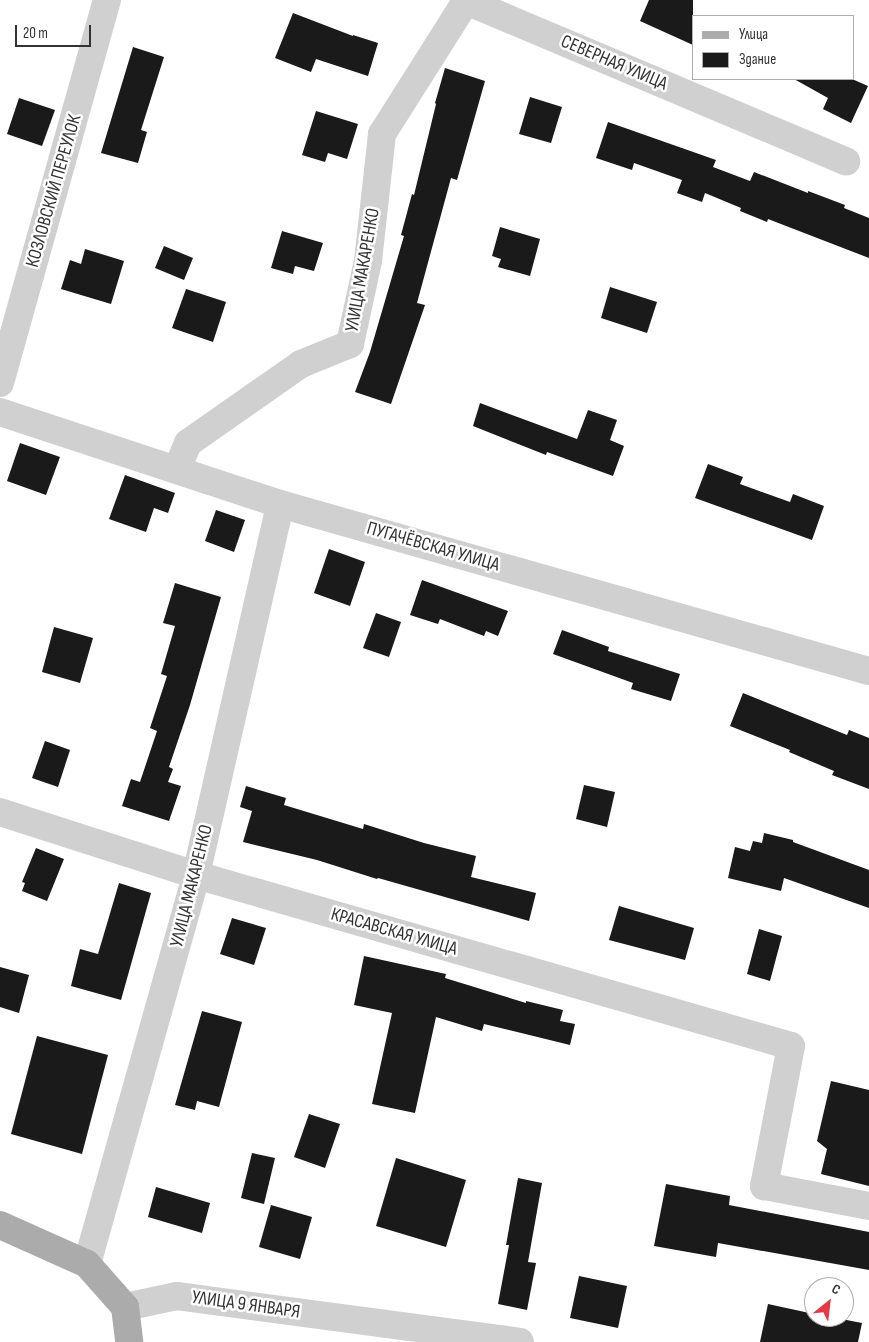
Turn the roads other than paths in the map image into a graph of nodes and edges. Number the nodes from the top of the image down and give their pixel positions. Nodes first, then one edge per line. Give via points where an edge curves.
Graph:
1 (107, 0) edge
2 (465, 0) edge
3 (846, 161) dead end
4 (0, 383) edge
5 (0, 412) edge
6 (177, 470) junction
7 (280, 504) junction
8 (869, 670) edge
9 (0, 812) edge
10 (196, 875) junction
11 (869, 1206) edge
12 (0, 1225) edge
13 (87, 1264) junction
14 (125, 1307) junction
15 (490, 1340) edge
16 (129, 1342) edge
17 (520, 1342) edge

1 - 4 street, КОЗЛОВСКИЙ ПЕРЕУЛОК
2 - 3 street, СЕВЕРНАЯ УЛИЦА
2 - 6 street, УЛИЦА МАКАРЕНКО via 382,134 368,261 350,344 301,364 188,443
5 - 6 street, ПУГАЧЁВСКАЯ УЛИЦА
6 - 7 street, ПУГАЧЁВСКАЯ УЛИЦА
7 - 8 street, ПУГАЧЁВСКАЯ УЛИЦА
7 - 10 street, УЛИЦА МАКАРЕНКО
9 - 10 street, КРАСАВСКАЯ УЛИЦА
10 - 11 street, КРАСАВСКАЯ УЛИЦА via 791,1046 764,1186
10 - 13 street, УЛИЦА МАКАРЕНКО
12 - 13 main road
13 - 14 main road
14 - 15 street, УЛИЦА 9 ЯНВАРЯ via 177,1296
14 - 16 main road
15 - 17 street, УЛИЦА 9 ЯНВАРЯ

